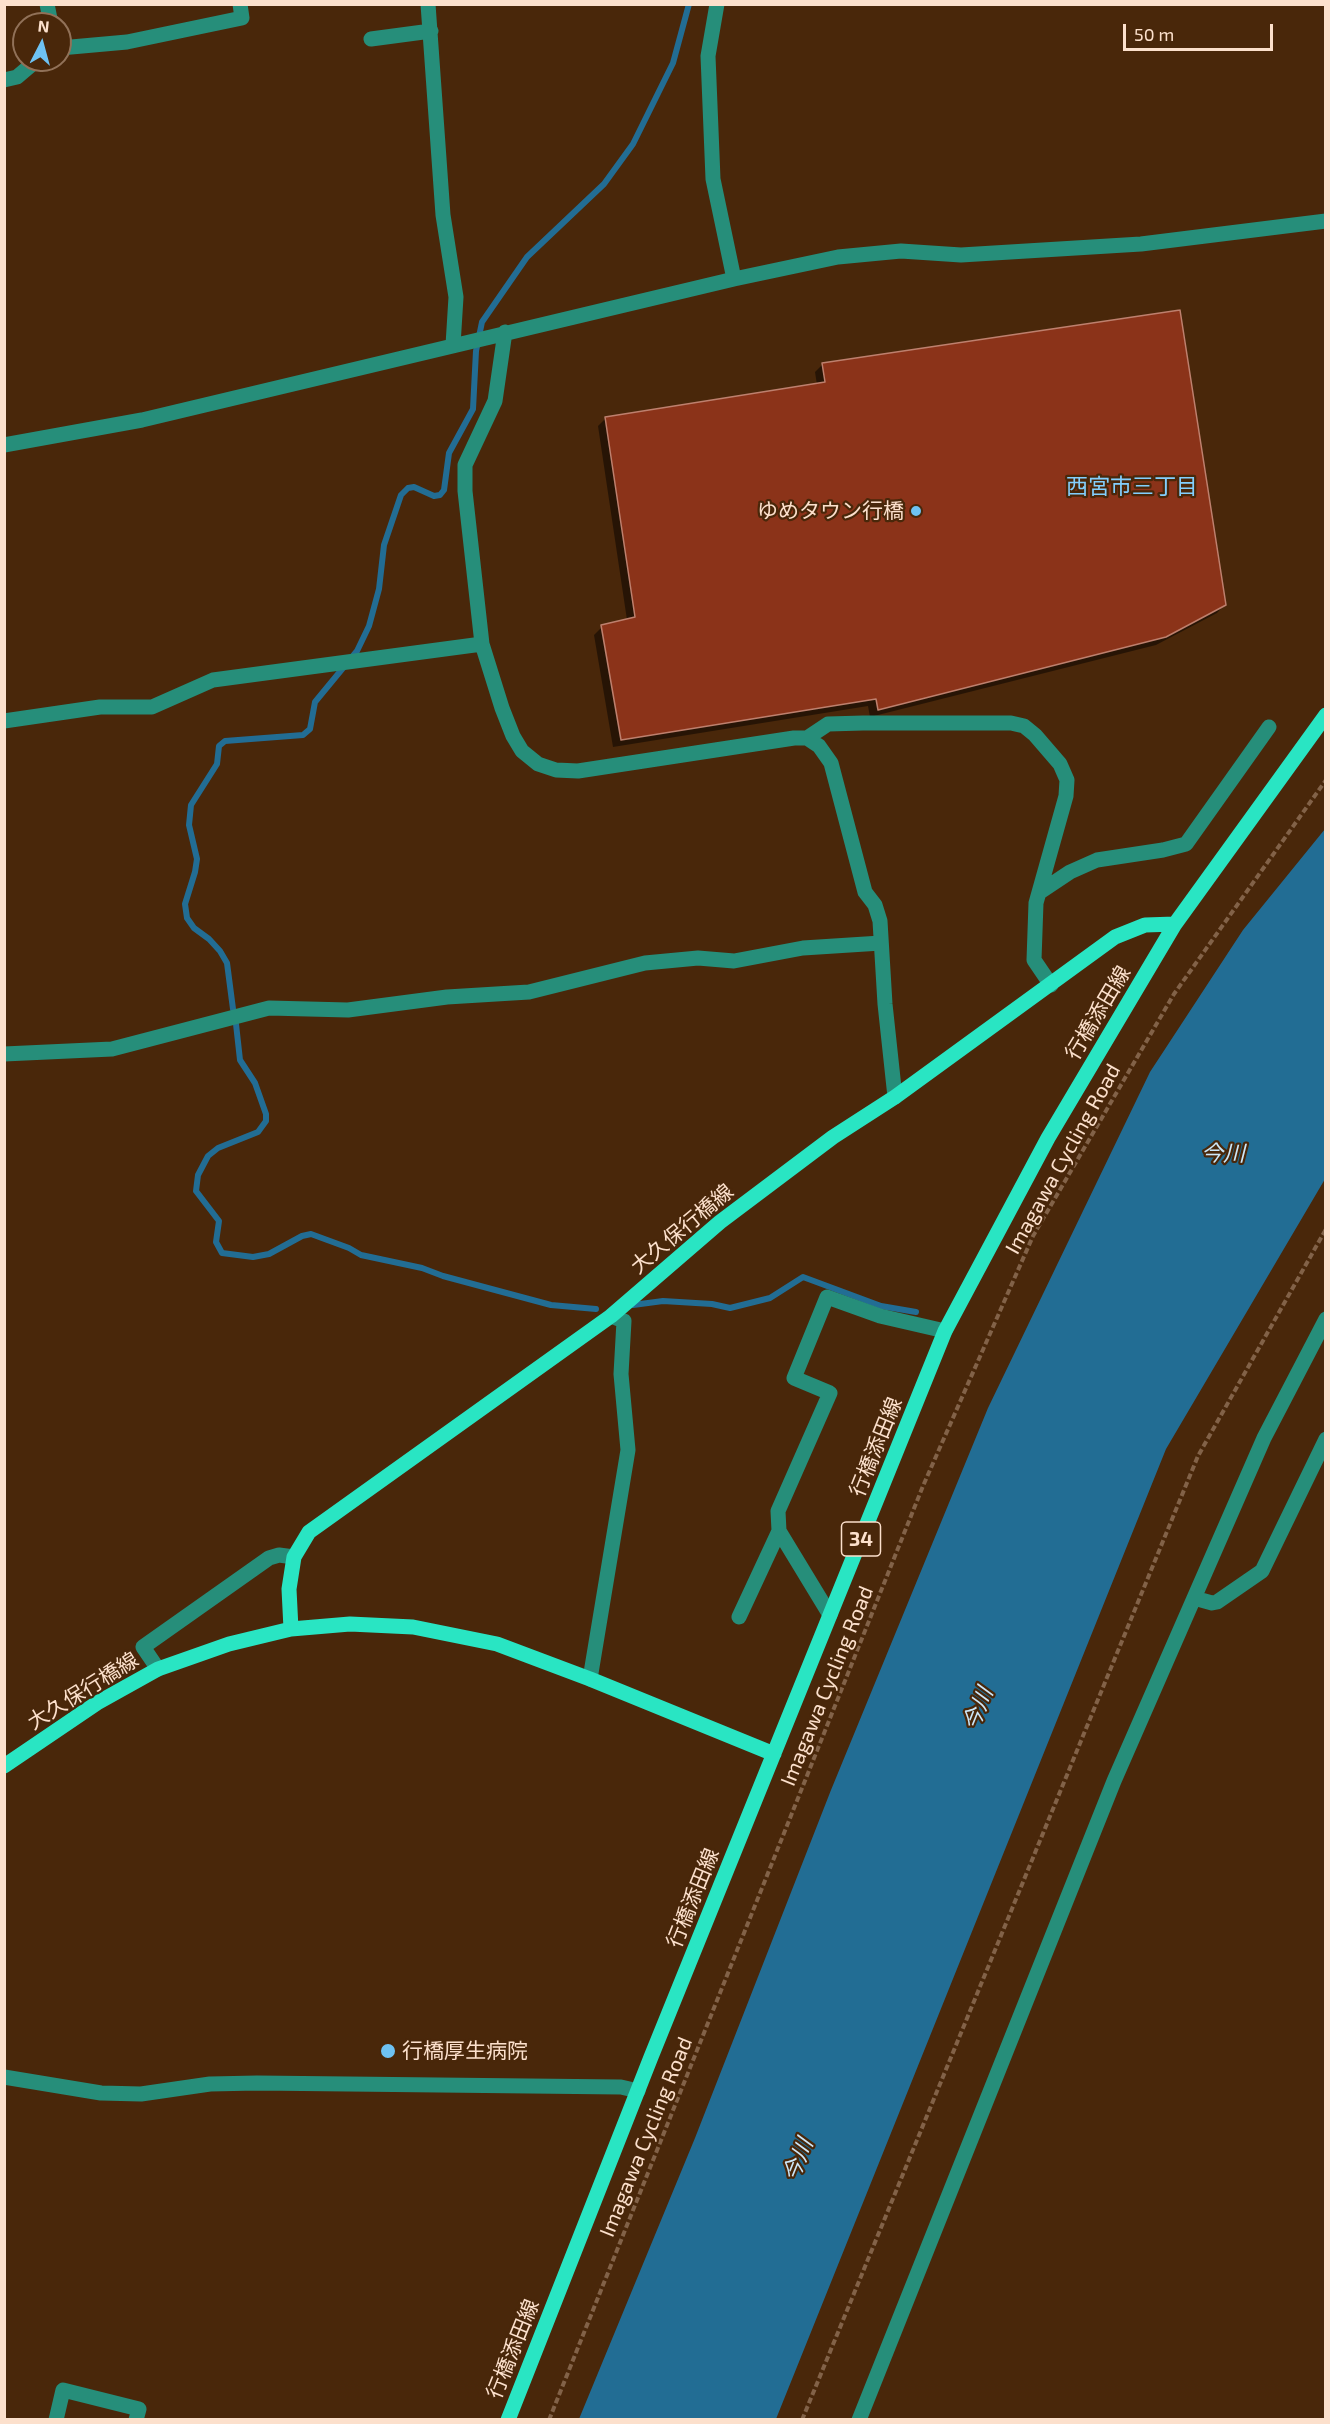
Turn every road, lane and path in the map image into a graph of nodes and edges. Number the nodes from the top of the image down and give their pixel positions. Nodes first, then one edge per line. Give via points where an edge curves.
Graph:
1 (240, 4) edge
2 (428, 4) edge
3 (717, 4) edge
4 (430, 32) junction
5 (371, 39) dead end
6 (72, 47) edge
7 (23, 72) edge
8 (4, 80) edge
9 (1326, 221) edge
10 (734, 279) junction
11 (506, 332) junction
12 (453, 345) junction
13 (4, 445) edge
14 (482, 644) junction
15 (1326, 715) edge
16 (4, 721) edge
17 (1269, 727) dead end
18 (807, 738) junction
19 (1326, 780) edge
20 (1040, 892) junction
21 (1175, 924) junction
22 (881, 943) junction
23 (1051, 985) junction
24 (4, 1054) edge
25 (895, 1097) junction
26 (1326, 1229) edge
27 (611, 1316) junction
28 (1326, 1319) edge
29 (945, 1331) junction
30 (1326, 1439) edge
31 (779, 1532) junction
32 (294, 1557) junction
33 (1194, 1598) junction
34 (830, 1615) junction
35 (739, 1617) dead end
36 (291, 1629) junction
37 (158, 1669) junction
38 (590, 1679) junction
39 (774, 1754) junction
40 (4, 1766) edge
41 (4, 2078) edge
42 (638, 2091) junction
43 (56, 2420) edge
44 (136, 2420) edge
45 (508, 2420) edge
46 (549, 2420) edge
47 (802, 2420) edge
48 (859, 2420) edge

1 - 6 street via 242,18 127,42
2 - 4 street
3 - 10 street via 708,56 713,179
4 - 5 street
4 - 12 street via 443,215 456,297
7 - 8 street
9 - 10 street via 1141,244 961,255 901,251 838,256
10 - 11 street
11 - 12 street
11 - 14 street via 495,401 465,465
12 - 13 street via 142,420
14 - 16 street via 213,680 152,707 100,707
14 - 18 street via 513,736 522,751 538,764 556,771
15 - 21 main road, 行橋添田線 / 34
17 - 20 street via 1186,844 1097,860
18 - 20 street via 828,724 1024,726 1060,764 1067,780
18 - 22 street via 819,746 831,763 865,892 880,921
19 - 46 path, Imagawa Cycling Road via 1174,994 1033,1236 923,1486
20 - 23 street via 1034,960
21 - 23 main road, 大久保行橋線 via 1144,925 1115,937
21 - 29 main road, 行橋添田線 / 34 via 1048,1138
22 - 24 street via 803,948 734,961 698,958 645,963 529,992 447,997 348,1010 269,1008 112,1049
22 - 25 street
23 - 25 main road, 大久保行橋線
25 - 27 main road, 大久保行橋線 via 833,1137 720,1222
26 - 47 path via 1198,1456
27 - 32 main road, 大久保行橋線 via 309,1532
27 - 38 street via 624,1321 621,1374 628,1450
28 - 33 street via 1264,1438
29 - 31 street via 880,1316 827,1297 794,1378 830,1393 778,1511
29 - 34 main road, 行橋添田線 / 34
30 - 33 street via 1262,1571 1217,1602
31 - 34 street
31 - 35 street
32 - 36 main road, 大久保行橋線 via 289,1589
32 - 37 street via 269,1558 143,1647
33 - 48 street via 1114,1780
34 - 39 main road, 行橋添田線 / 34
36 - 37 main road, 大久保行橋線 via 229,1644
36 - 38 main road, 大久保行橋線 via 350,1624 431,1630 497,1644
37 - 40 main road, 大久保行橋線 via 97,1703
38 - 39 main road, 大久保行橋線
39 - 42 main road, 行橋添田線 / 34
41 - 42 street via 101,2093 141,2094 210,2084 257,2083 621,2087
42 - 45 main road, 行橋添田線 / 34
43 - 44 street via 63,2390 139,2409

